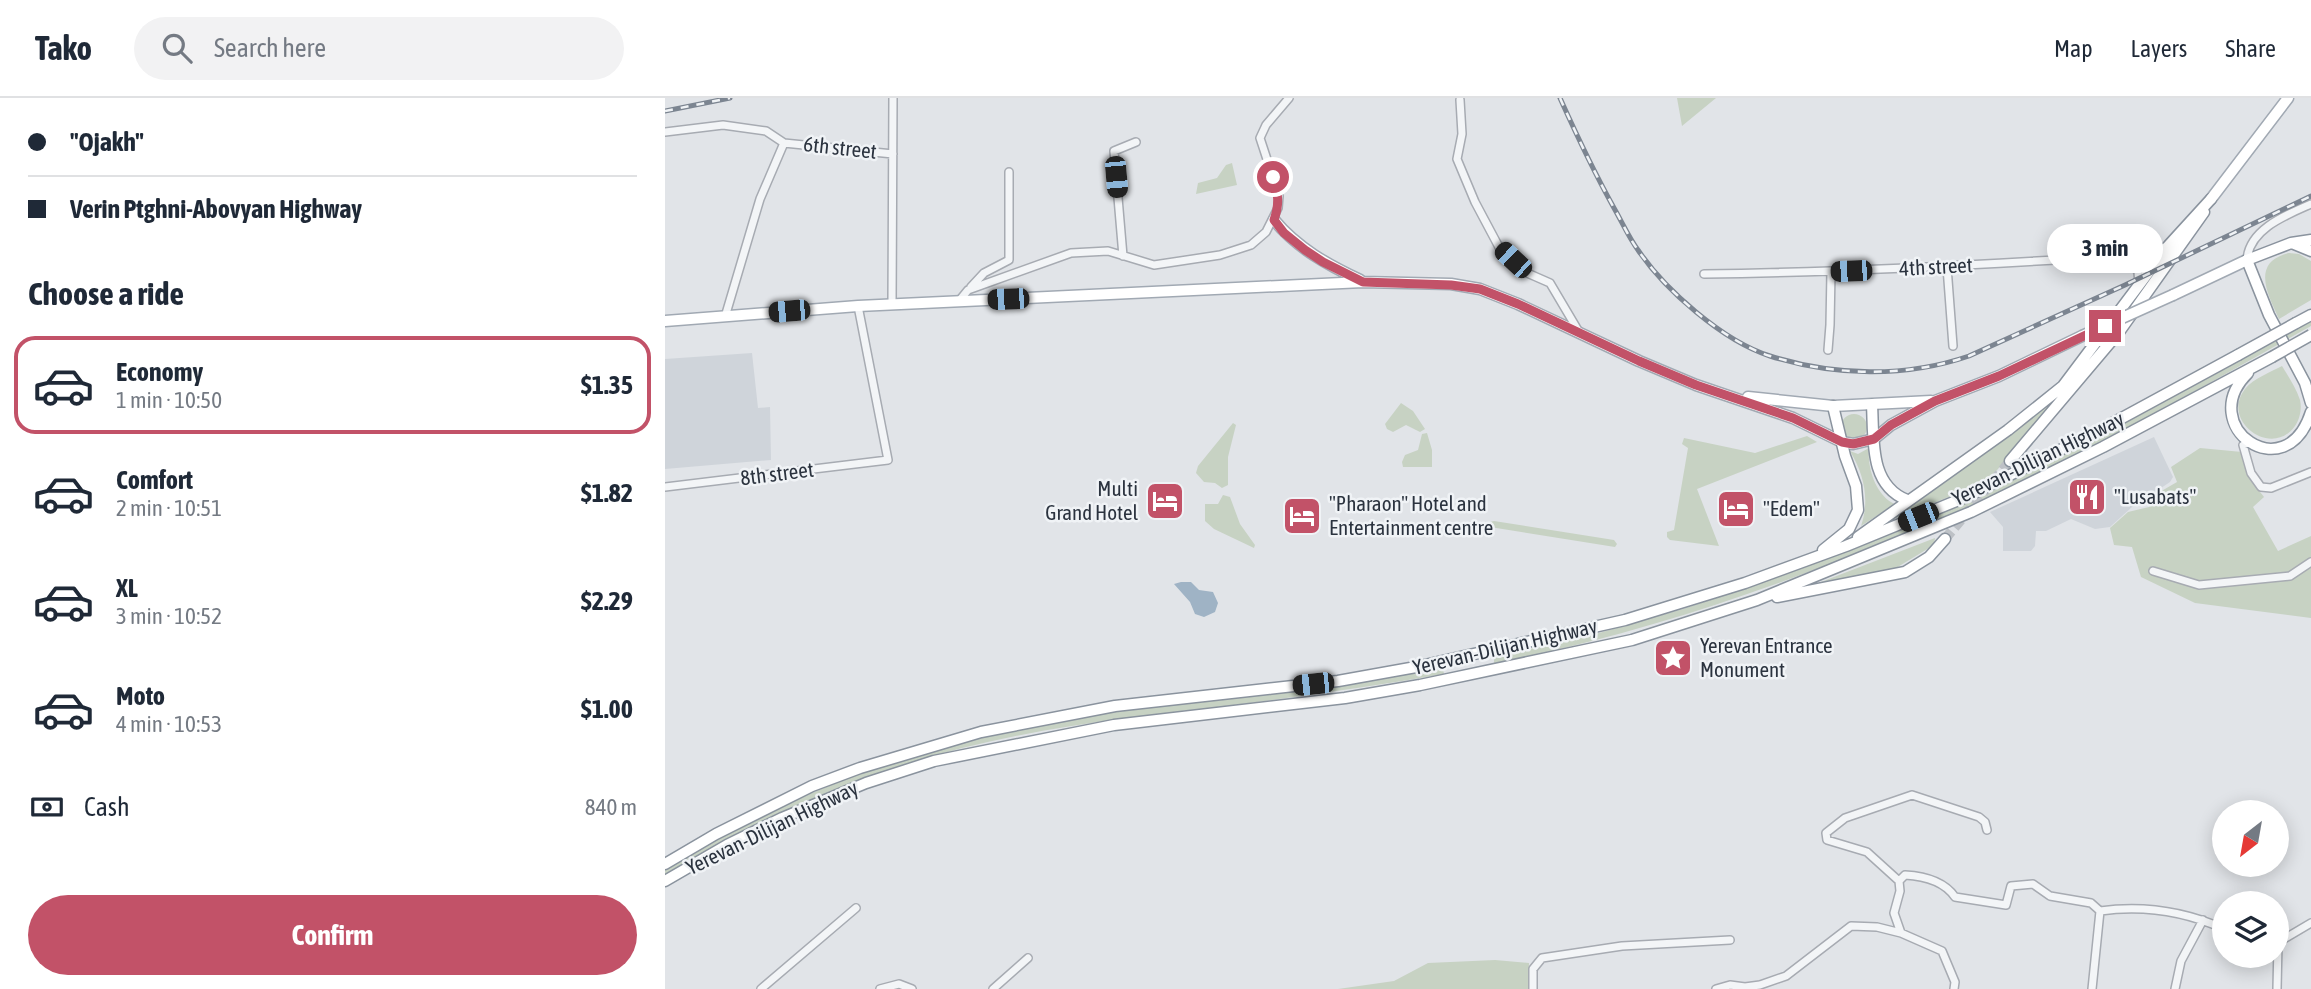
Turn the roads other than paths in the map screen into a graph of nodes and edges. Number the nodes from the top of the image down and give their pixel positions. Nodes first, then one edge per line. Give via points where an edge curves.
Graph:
1 (893, 98) edge
2 (1290, 98) edge
3 (2288, 98) edge
4 (1460, 100) dead end
5 (665, 132) edge
6 (1136, 142) dead end
7 (784, 143) junction
8 (893, 154) junction
9 (1009, 172) dead end
10 (2211, 199) junction
11 (2311, 204) edge
12 (1274, 220) junction
13 (2311, 240) edge
14 (2291, 243) junction
15 (2169, 245) junction
16 (2311, 251) edge
17 (2125, 255) junction
18 (1123, 256) junction
19 (2247, 260) junction
20 (1947, 267) junction
21 (1831, 272) junction
22 (1704, 274) dead end
23 (1363, 282) junction
24 (2140, 285) junction
25 (968, 290) junction
26 (959, 301) junction
27 (892, 304) junction
28 (858, 306) junction
29 (2306, 316) edge
30 (725, 317) junction
31 (665, 321) edge
32 (1579, 333) junction
33 (2311, 335) edge
34 (1953, 346) dead end
35 (1828, 350) dead end
36 (2255, 366) junction
37 (1731, 396) junction
38 (1935, 401) junction
39 (2311, 403) edge
40 (1872, 405) junction
41 (1833, 406) junction
42 (2311, 412) edge
43 (1874, 439) junction
44 (1842, 442) junction
45 (2249, 443) junction
46 (2010, 461) tunnel mouth
47 (2311, 472) edge
48 (665, 487) edge
49 (1907, 500) junction
50 (1945, 539) tunnel mouth
51 (1846, 546) junction
52 (1808, 559) junction
53 (2311, 562) edge
54 (2153, 571) dead end
55 (1757, 600) junction
56 (1987, 830) dead end
57 (665, 864) edge
58 (665, 881) edge
59 (1899, 881) junction
60 (856, 908) dead end
61 (2101, 911) junction
62 (2203, 920) junction
63 (2311, 923) edge
64 (2212, 924) edge
65 (1901, 933) junction
66 (2289, 936) edge
67 (1730, 940) dead end
68 (1028, 958) dead end
69 (2277, 968) edge
70 (761, 989) edge
71 (880, 989) edge
72 (912, 989) edge
73 (993, 989) edge
74 (1533, 989) edge
75 (1716, 989) edge
76 (1954, 989) edge
77 (2092, 989) edge
78 (2175, 989) edge
79 (2277, 989) edge

1 - 8 street
2 - 12 street via 1260,138 1279,196
3 - 10 main road
4 - 32 street via 1462,134 1457,159 1475,202 1500,249 1525,272 1550,283
5 - 7 street, 6th street via 723,125 765,131
6 - 18 street via 1114,151
7 - 8 street, 6th street
7 - 30 street via 760,199
8 - 27 street
9 - 25 street via 1009,260 984,273
10 - 15 main road
10 - 46 main road via 2119,332
11 - 19 street via 2261,232 2250,245
12 - 18 street via 1251,245 1220,255 1154,265
12 - 23 main road via 1305,250
13 - 14 main road
14 - 16 main road
14 - 19 main road
15 - 17 street, 4th street via 2149,254
15 - 24 main road
17 - 20 street, 4th street
17 - 24 street via 2138,272
18 - 25 street via 1108,251 1071,253
19 - 38 main road, bridge via 1999,376
19 - 39 main road
20 - 21 street, 4th street
20 - 34 street
21 - 22 street, 4th street
21 - 35 street
23 - 26 main road
23 - 32 main road via 1480,289
24 - 49 main road via 2063,386
25 - 26 street
26 - 27 main road
27 - 28 main road
28 - 30 main road
28 - 48 street, 8th street via 888,460
29 - 51 main road, Yerevan-Dilijan Highway, bridge via 2098,431 1966,497
30 - 31 main road
32 - 37 main road
33 - 36 main road, Yerevan-Dilijan Highway, bridge
36 - 45 main road via 2238,385 2233,403 2235,425
36 - 55 main road, Yerevan-Dilijan Highway via 1971,512
37 - 41 main road
37 - 44 main road
38 - 40 main road
38 - 43 main road
40 - 41 main road
40 - 43 main road
41 - 44 main road
42 - 45 main road via 2304,429 2287,444 2270,449
43 - 44 main road
43 - 49 main road via 1881,480
44 - 52 main road via 1858,509 1849,529
45 - 47 street via 2243,445 2251,473 2261,487 2271,488
49 - 51 main road
50 - 55 main road via 1929,557 1905,572
51 - 52 main road, Yerevan-Dilijan Highway
52 - 57 main road, Yerevan-Dilijan Highway via 1625,620 1416,667 1338,681 1115,706 945,741 812,786
53 - 54 street via 2290,576 2199,585
55 - 58 main road, Yerevan-Dilijan Highway via 1632,640 1420,685 1114,725 934,761 782,818
56 - 59 street via 1979,817 1912,795 1845,818 1826,833 1827,840 1867,852
59 - 61 street via 1905,875 1924,877 1955,897 2006,905 2011,886 2033,884 2050,896 2091,903
59 - 65 street via 1894,913
60 - 70 street
61 - 62 street via 2131,907
61 - 77 street
62 - 64 street
62 - 78 street via 2181,961
63 - 66 street
65 - 75 street via 1877,926 1851,926 1786,976 1760,985
65 - 76 street via 1942,951
67 - 74 street via 1622,946 1542,958 1533,969
68 - 73 street
69 - 79 street
71 - 72 street via 899,984

